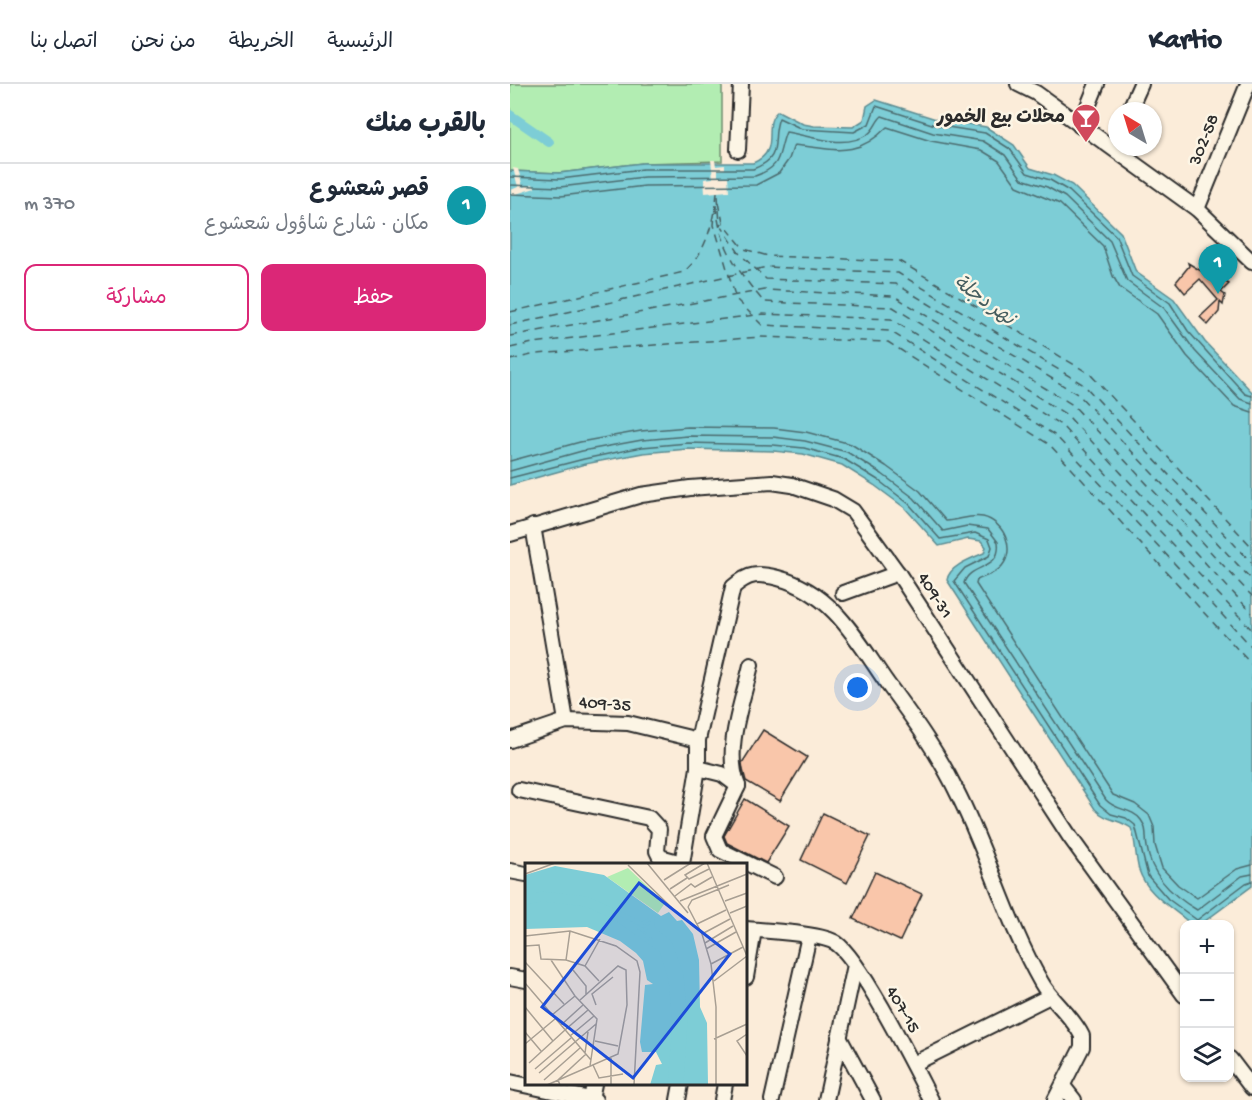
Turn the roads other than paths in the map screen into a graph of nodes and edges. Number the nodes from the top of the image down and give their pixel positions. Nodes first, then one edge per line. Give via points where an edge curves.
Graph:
1 (741, 84) edge
2 (1018, 84) edge
3 (1098, 84) edge
4 (1141, 84) edge
5 (1248, 84) edge
6 (1038, 89) edge
7 (1133, 102) edge
8 (1080, 126) junction
9 (1108, 140) edge
10 (738, 150) dead end
11 (1130, 156) edge
12 (1197, 209) junction
13 (1252, 262) edge
14 (533, 526) junction
15 (510, 534) edge
16 (898, 573) junction
17 (843, 593) dead end
18 (751, 665) dead end
19 (566, 721) junction
20 (510, 740) edge
21 (698, 740) junction
22 (698, 768) junction
23 (738, 786) junction
24 (519, 790) dead end
25 (679, 863) edge
26 (682, 863) edge
27 (746, 863) edge
28 (747, 863) edge
29 (510, 871) edge
30 (525, 874) edge
31 (775, 877) dead end
32 (750, 929) edge
33 (809, 936) junction
34 (747, 965) edge
35 (855, 965) junction
36 (510, 977) edge
37 (525, 980) edge
38 (1180, 988) edge
39 (1050, 996) junction
40 (839, 1037) junction
41 (913, 1064) junction
42 (1234, 1064) edge
43 (510, 1082) edge
44 (594, 1085) edge
45 (681, 1085) edge
46 (725, 1085) edge
47 (1063, 1086) junction
48 (1252, 1088) edge
49 (593, 1100) edge
50 (678, 1100) edge
51 (722, 1100) edge
52 (772, 1100) edge
53 (826, 1100) edge
54 (873, 1100) edge
55 (931, 1100) edge
56 (1054, 1100) edge
57 (1074, 1100) edge

1 - 10 street
2 - 6 street
3 - 8 street
4 - 7 street
5 - 12 street, 302-58
6 - 8 street
8 - 9 street
11 - 12 street
12 - 13 street
14 - 15 street, 409-31
14 - 16 street, 409-31 via 641,495 772,482 792,484 853,511
14 - 19 street
16 - 17 street
16 - 38 street, 409-31 via 1070,837
18 - 23 street via 733,748
19 - 20 street, 409-35
19 - 21 street, 409-35 via 628,723
21 - 22 street
21 - 39 street via 733,587 758,573 797,584 824,600 856,637 934,748 957,791 1016,931
22 - 23 street via 722,774
22 - 26 street
23 - 27 street via 714,836 720,850
24 - 25 street via 649,818 659,829 660,856
28 - 31 street
29 - 30 street
32 - 33 street
32 - 34 street
33 - 35 street, 407-15 via 836,942
33 - 52 street
35 - 40 street
35 - 41 street, 407-15
36 - 37 street
39 - 41 street
39 - 47 street via 1083,1036 1082,1047
40 - 53 street
40 - 54 street
41 - 55 street, 407-15
42 - 48 street
43 - 49 street
44 - 49 street
45 - 50 street
46 - 51 street
47 - 56 street
47 - 57 street

